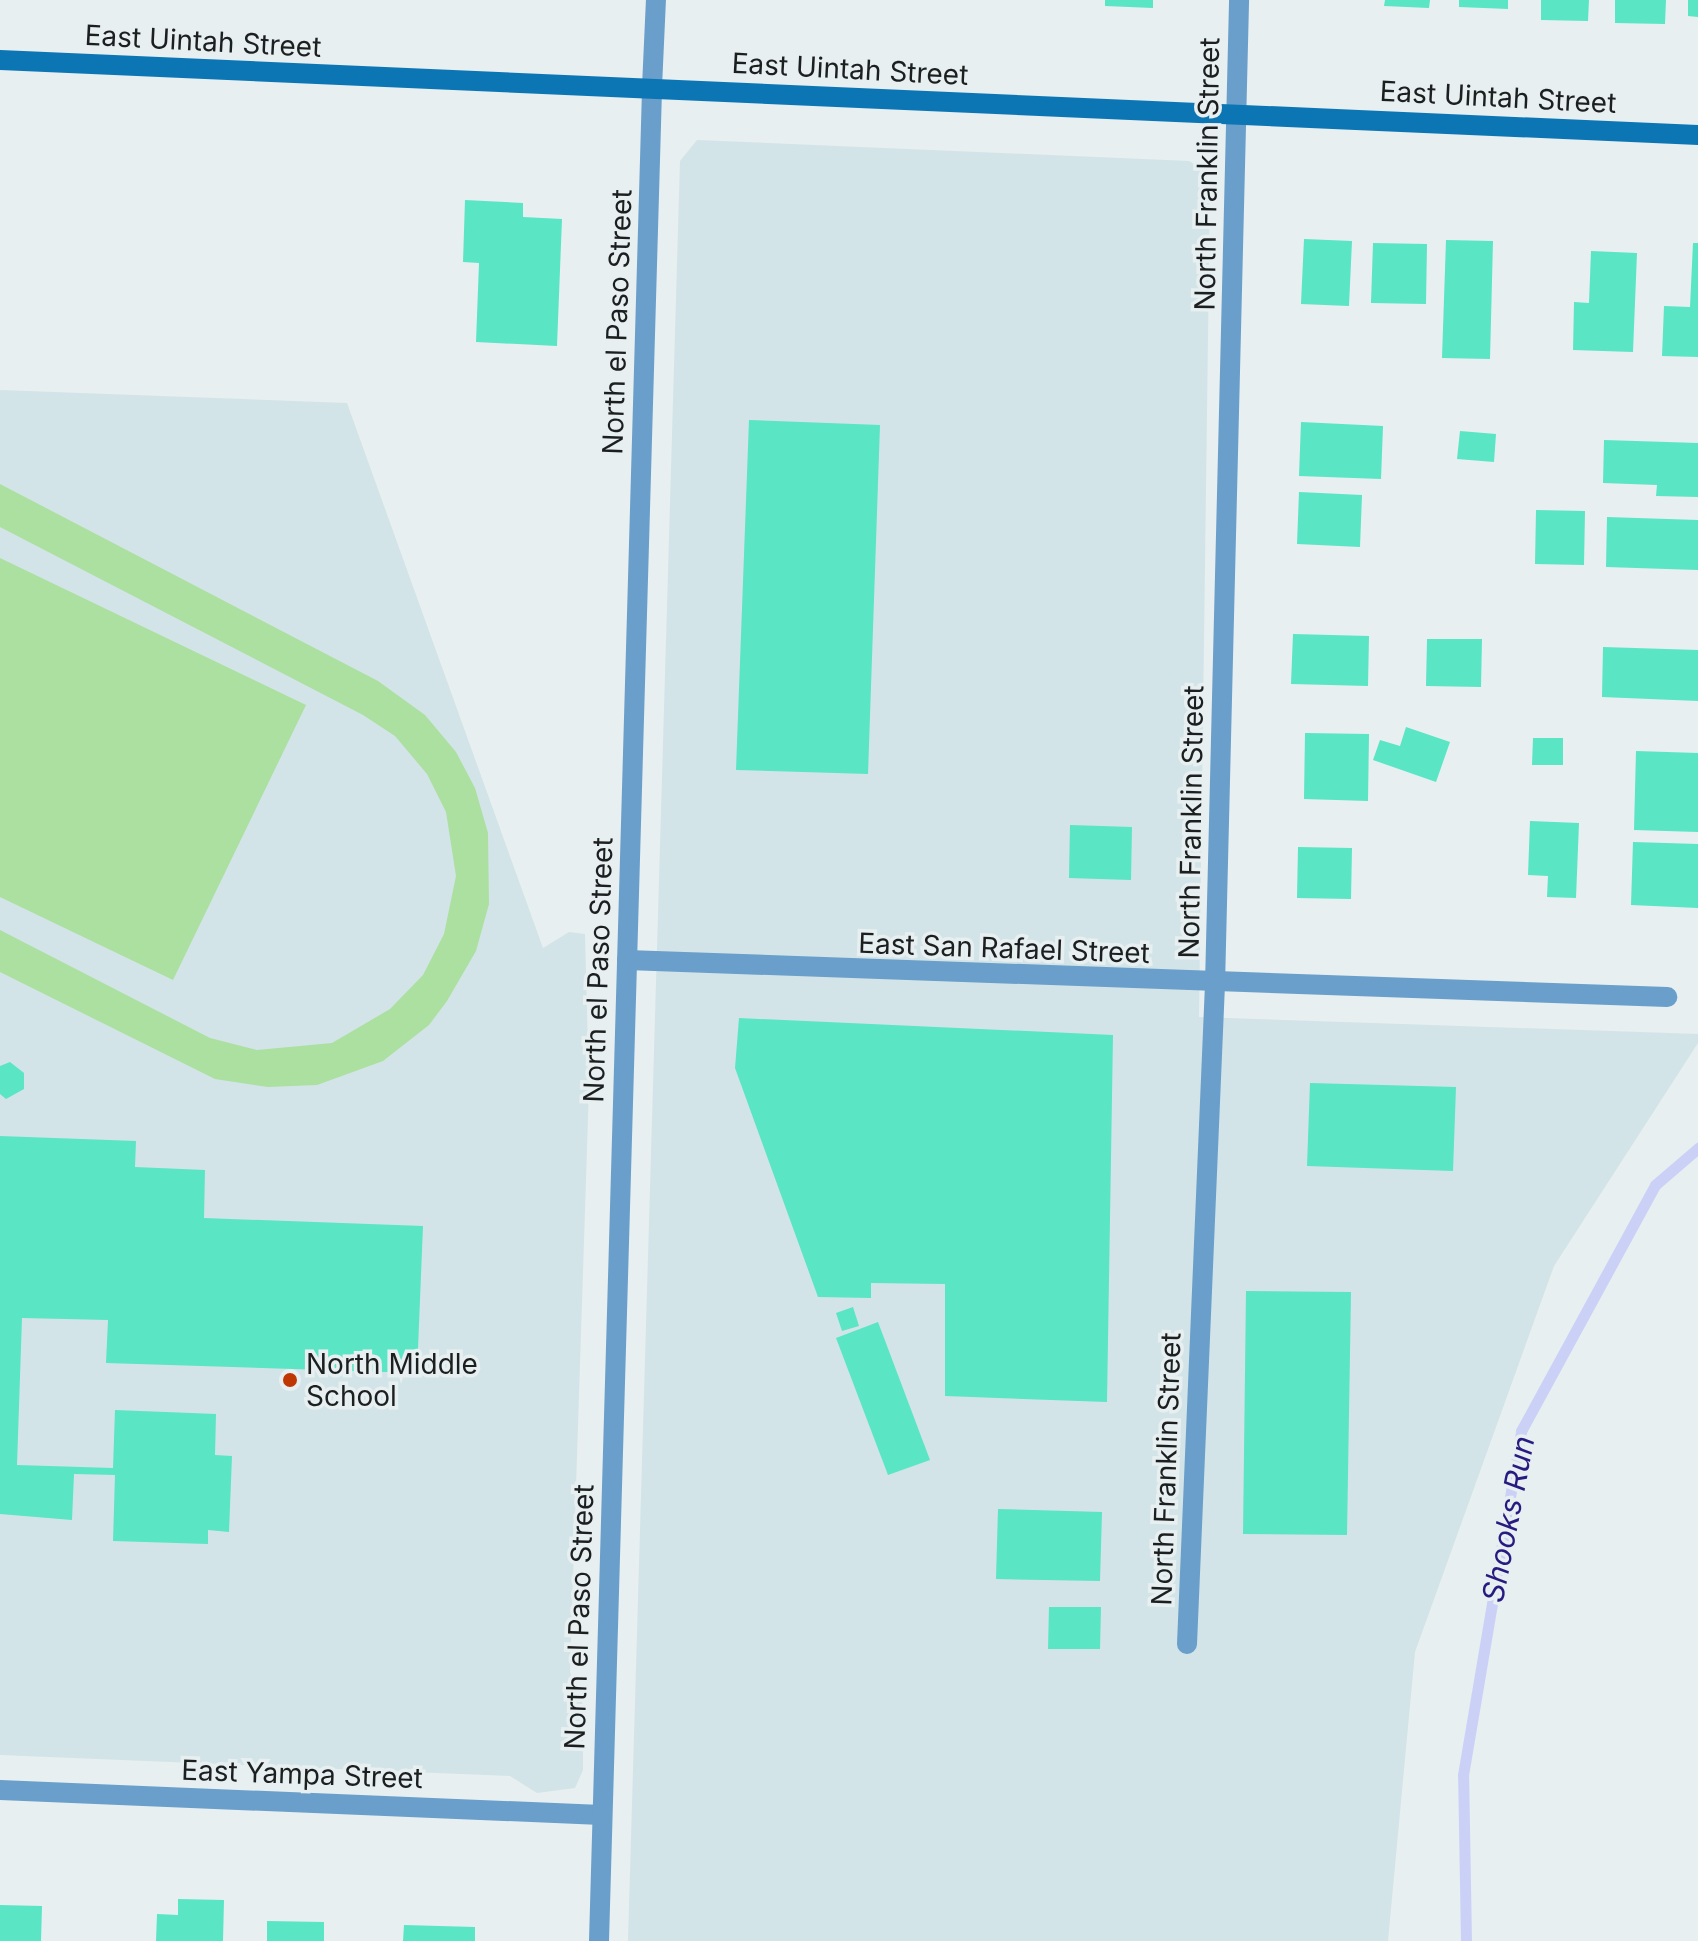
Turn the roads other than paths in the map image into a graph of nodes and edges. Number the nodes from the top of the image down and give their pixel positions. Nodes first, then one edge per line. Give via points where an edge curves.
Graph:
1 (656, 0) edge
2 (1239, 0) edge
3 (0, 60) edge
4 (652, 87) junction
5 (1235, 113) junction
6 (1698, 135) edge
7 (627, 960) junction
8 (1215, 985) junction
9 (1667, 997) dead end
10 (1187, 1644) dead end
11 (0, 1790) edge
12 (601, 1815) junction
13 (599, 1941) edge

1 - 4 street, North el Paso Street
2 - 5 street, North Franklin Street
3 - 4 main road, East Uintah Street
4 - 5 main road, East Uintah Street
4 - 7 street, North el Paso Street
5 - 6 main road, East Uintah Street
5 - 8 street, North Franklin Street
7 - 8 street, East San Rafael Street
7 - 12 street, North el Paso Street
8 - 9 street, East San Rafael Street
8 - 10 street, North Franklin Street
11 - 12 street, East Yampa Street
12 - 13 street, North el Paso Street

